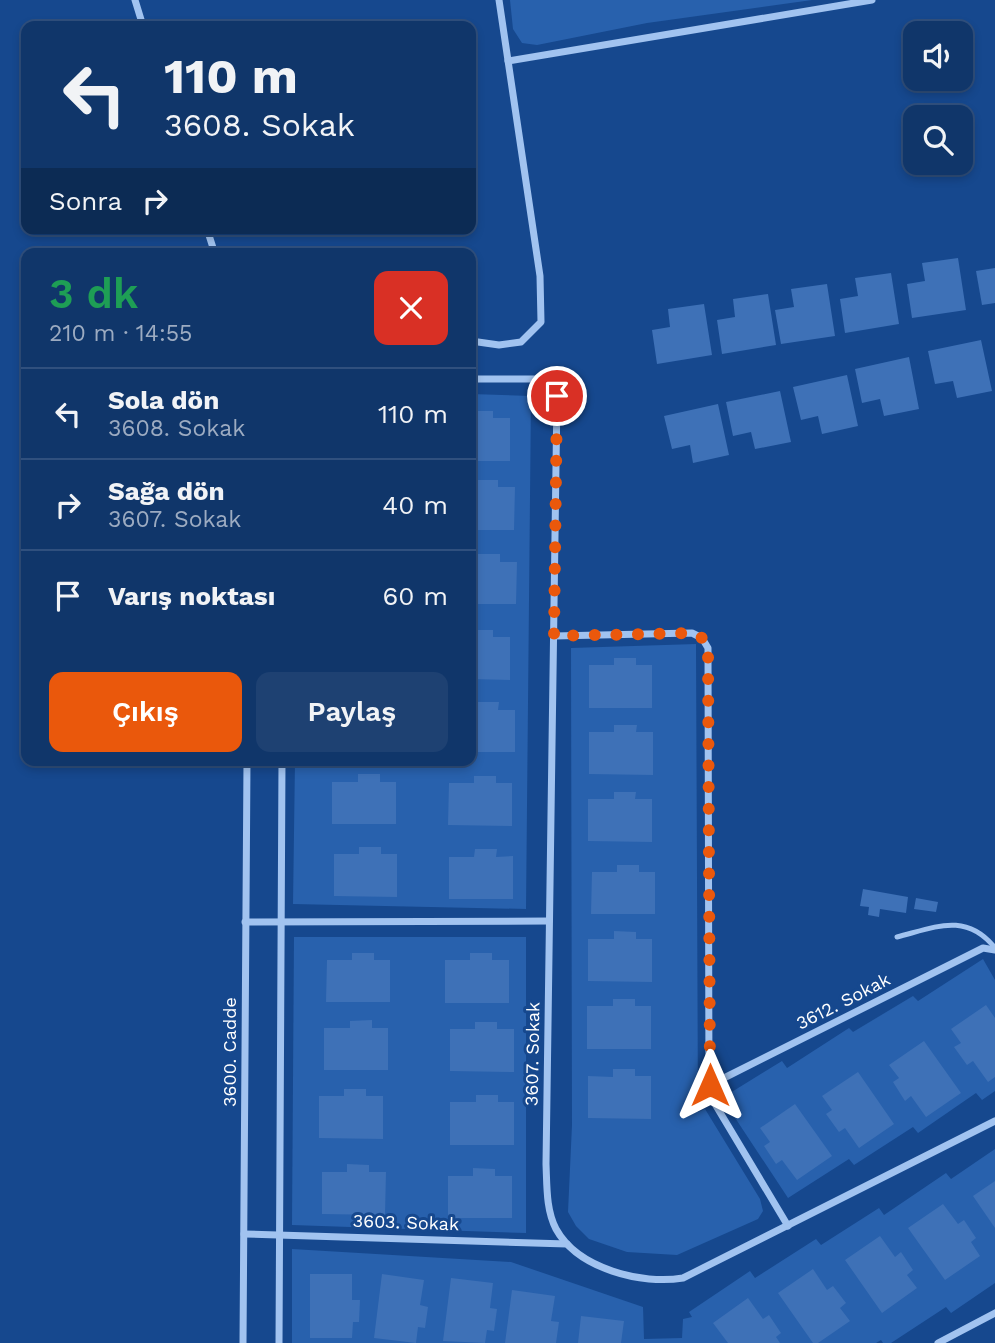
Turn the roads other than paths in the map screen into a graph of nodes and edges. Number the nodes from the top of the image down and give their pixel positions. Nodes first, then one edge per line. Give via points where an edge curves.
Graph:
1 (135, 0) edge
2 (499, 0) edge
3 (872, 0) edge
4 (141, 21) edge
5 (508, 61) junction
6 (476, 342) edge
7 (476, 379) edge
8 (554, 636) junction
9 (247, 766) edge
10 (282, 766) edge
11 (549, 921) junction
12 (246, 922) junction
13 (282, 922) junction
14 (897, 937) dead end
15 (994, 949) edge
16 (710, 1085) junction
17 (995, 1122) edge
18 (788, 1226) junction
19 (244, 1234) junction
20 (280, 1234) junction
21 (567, 1244) junction
22 (995, 1313) edge
23 (243, 1343) edge
24 (279, 1343) edge
25 (939, 1343) edge

1 - 4 street
2 - 5 street
3 - 5 street
5 - 6 street via 540,276 541,322 521,342
7 - 8 street, 3607. Sokak via 539,380 553,387 557,396
8 - 11 street, 3607. Sokak
8 - 16 street via 692,633 708,648
9 - 12 street, 3600. Cadde
10 - 13 street
11 - 13 street
11 - 21 street, 3607. Sokak via 547,1189 549,1212
12 - 13 street
12 - 19 street, 3600. Cadde
13 - 20 street
14 - 15 lane via 943,925 967,926 985,936
15 - 16 street, 3612. Sokak via 978,951
16 - 18 street via 709,1094
17 - 18 street, 3607. Sokak
18 - 21 street, 3607. Sokak via 683,1278 665,1281 615,1272
19 - 20 street, 3603. Sokak
19 - 23 street, 3600. Cadde
20 - 21 street, 3603. Sokak
20 - 24 street
22 - 25 street

